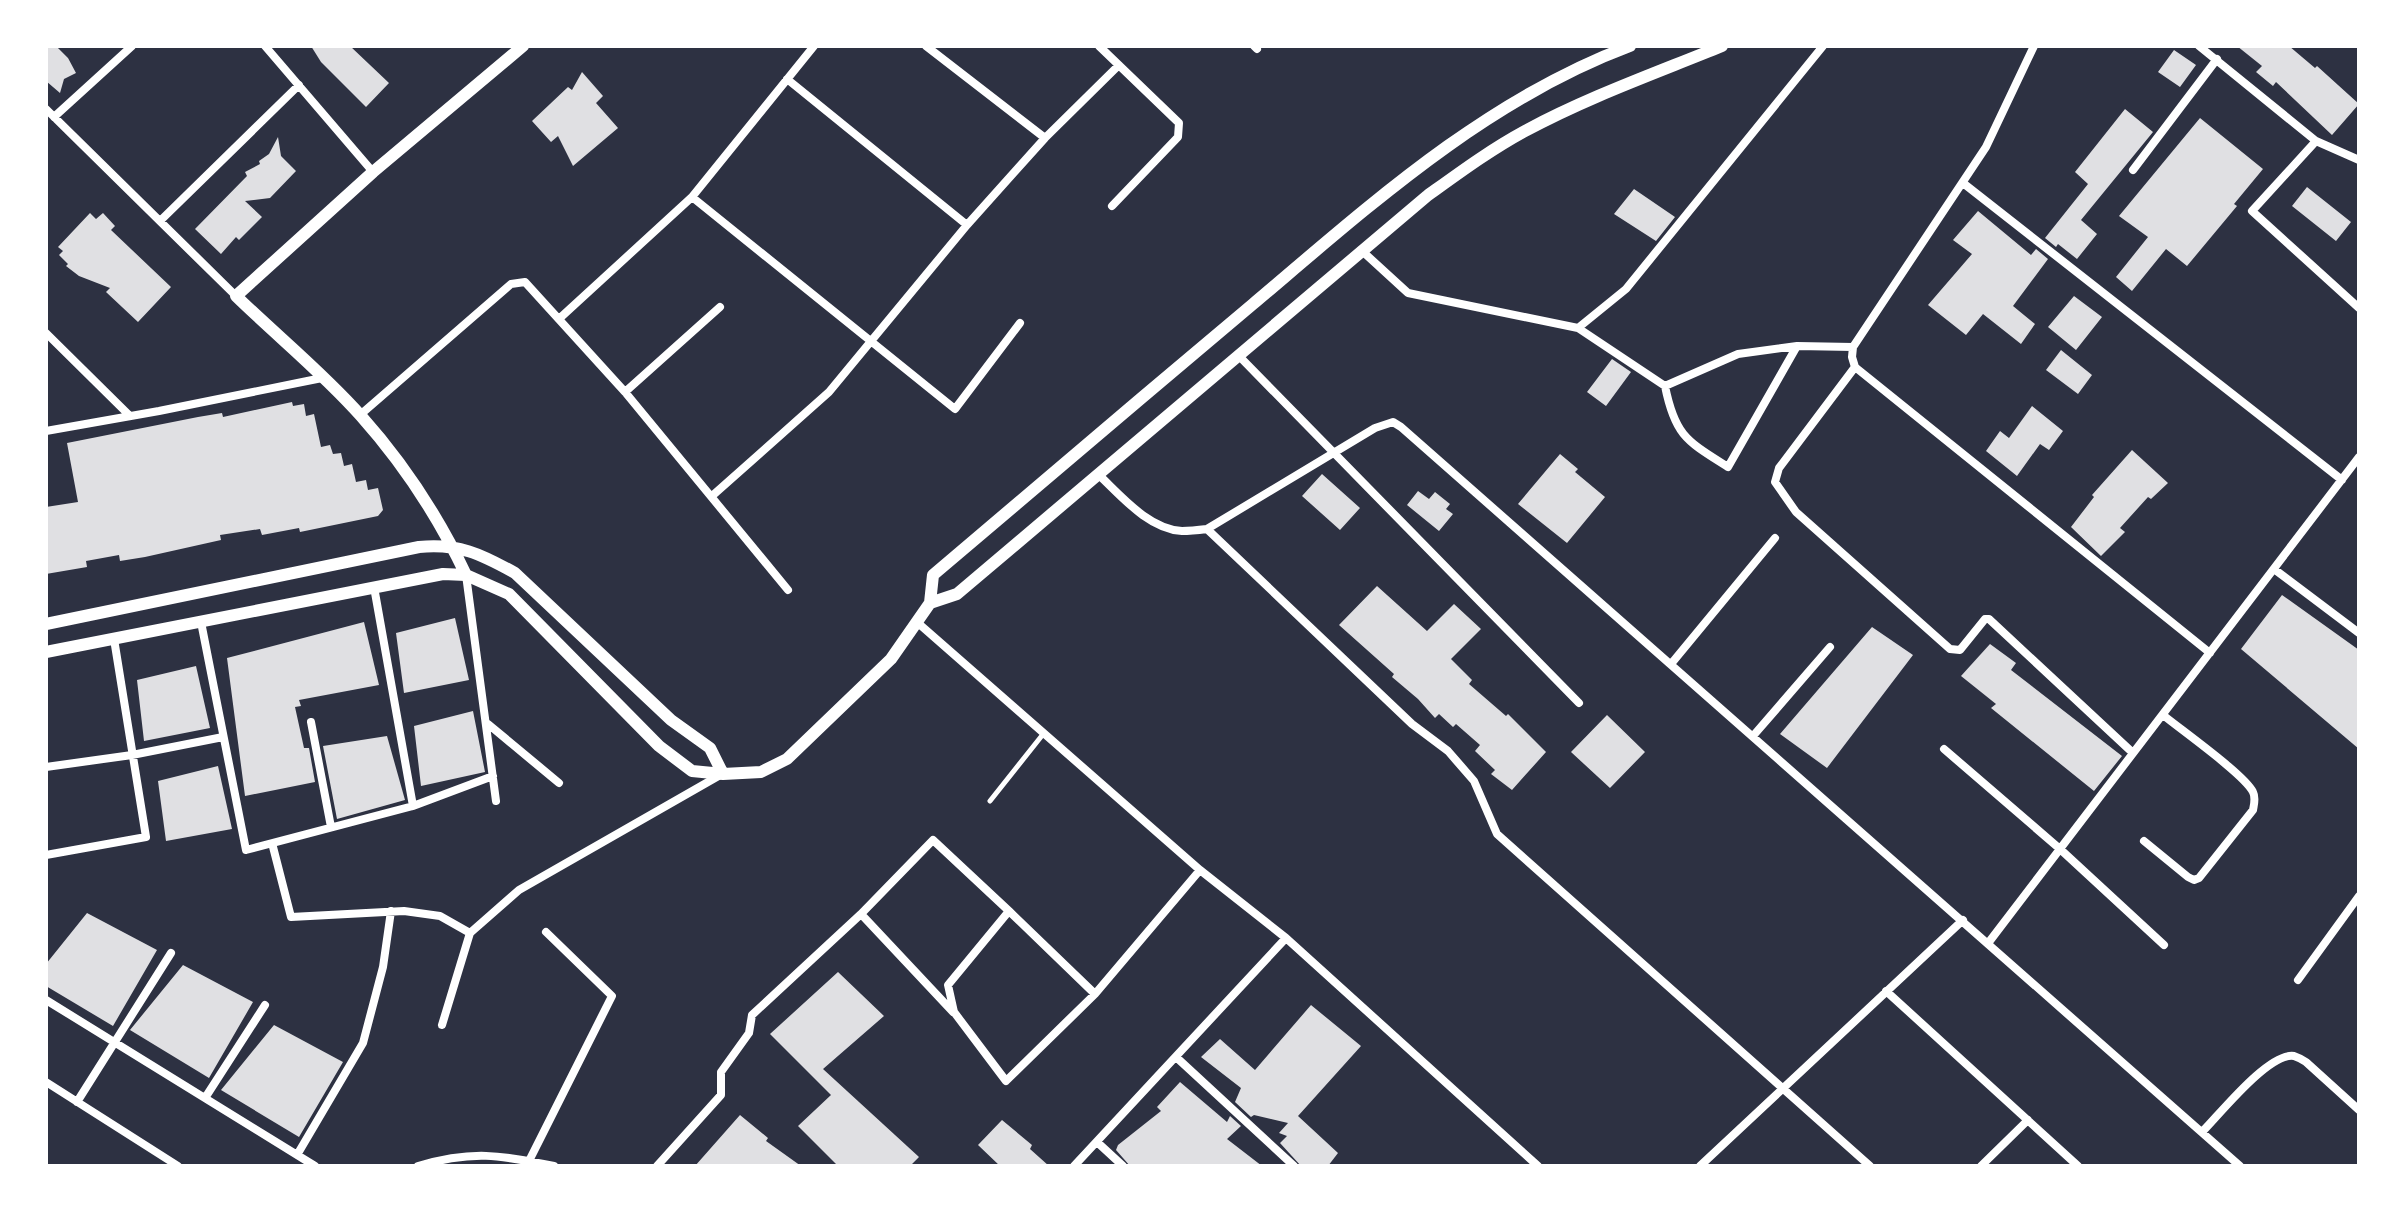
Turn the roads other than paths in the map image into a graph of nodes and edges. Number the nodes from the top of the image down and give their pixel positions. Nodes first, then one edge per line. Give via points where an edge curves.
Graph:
1 (132, 46) edge
2 (265, 46) edge
3 (523, 46) edge
4 (814, 46) edge
5 (926, 46) edge
6 (1099, 46) edge
7 (1630, 46) edge
8 (1722, 46) edge
9 (1823, 46) edge
10 (2034, 46) edge
11 (2199, 46) edge
12 (2217, 59) junction
13 (1119, 65) junction
14 (787, 79) junction
15 (299, 85) junction
16 (46, 109) edge
17 (54, 117) junction
18 (1045, 138) junction
19 (2316, 141) junction
20 (2359, 160) edge
21 (2133, 170) dead end
22 (373, 172) junction
23 (1963, 183) junction
24 (692, 197) junction
25 (1112, 206) dead end
26 (160, 221) junction
27 (967, 225) junction
28 (1361, 250) junction
29 (236, 296) junction
30 (720, 307) dead end
31 (2359, 308) edge
32 (560, 318) junction
33 (1020, 323) dead end
34 (1578, 328) junction
35 (46, 333) edge
36 (872, 341) junction
37 (1797, 346) junction
38 (1853, 347) junction
39 (1239, 356) junction
40 (1855, 367) junction
41 (322, 378) junction
42 (1665, 386) junction
43 (625, 392) junction
44 (360, 415) junction
45 (130, 416) junction
46 (46, 431) edge
47 (1333, 453) junction
48 (2359, 457) edge
49 (1100, 476) junction
50 (2342, 480) junction
51 (712, 496) junction
52 (1207, 529) junction
53 (1775, 538) dead end
54 (452, 546) junction
55 (2274, 569) junction
56 (466, 575) junction
57 (530, 586) junction
58 (374, 587) junction
59 (788, 590) dead end
60 (516, 601) junction
61 (930, 603) junction
62 (201, 622) junction
63 (918, 623) junction
64 (46, 624) edge
65 (2359, 633) edge
66 (114, 639) junction
67 (1830, 647) dead end
68 (46, 652) edge
69 (2210, 653) junction
70 (1671, 664) junction
71 (1579, 703) dead end
72 (2163, 715) junction
73 (311, 722) dead end
74 (487, 723) junction
75 (1044, 732) junction
76 (1753, 736) junction
77 (223, 737) junction
78 (1944, 749) dead end
79 (2133, 753) junction
80 (132, 755) junction
81 (46, 767) edge
82 (723, 774) junction
83 (493, 776) junction
84 (559, 783) dead end
85 (496, 801) dead end
86 (990, 801) dead end
87 (413, 806) junction
88 (331, 827) junction
89 (2144, 841) dead end
90 (272, 843) junction
91 (2060, 849) junction
92 (46, 855) edge
93 (1200, 870) junction
94 (2359, 896) edge
95 (391, 911) junction
96 (1009, 911) junction
97 (861, 914) junction
98 (1963, 920) junction
99 (546, 932) dead end
100 (470, 933) junction
101 (1286, 938) junction
102 (1989, 942) junction
103 (2164, 945) dead end
104 (171, 953) dead end
105 (2298, 980) dead end
106 (1886, 991) junction
107 (1095, 994) junction
108 (46, 1000) edge
109 (265, 1005) dead end
110 (954, 1012) junction
111 (442, 1025) dead end
112 (115, 1043) junction
113 (1176, 1057) junction
114 (46, 1082) edge
115 (1782, 1088) junction
116 (205, 1098) junction
117 (77, 1102) junction
118 (2359, 1110) edge
119 (2028, 1120) junction
120 (2202, 1132) junction
121 (1097, 1142) junction
122 (297, 1155) junction
123 (529, 1161) junction
124 (1533, 1165) edge
125 (178, 1166) edge
126 (315, 1166) edge
127 (418, 1166) edge
128 (554, 1166) edge
129 (657, 1166) edge
130 (1074, 1166) edge
131 (1123, 1166) edge
132 (1294, 1166) edge
133 (1700, 1166) edge
134 (1870, 1166) edge
135 (1981, 1166) edge
136 (2078, 1166) edge
137 (2240, 1166) edge

1 - 17 street
2 - 15 street
3 - 22 street
4 - 14 street
5 - 18 street
6 - 13 street
7 - 61 street via 1523,97 1403,177 933,575
8 - 28 street via 1524,131 1427,196
9 - 34 street via 1626,289
10 - 23 street
11 - 12 street
12 - 19 street
12 - 21 street
13 - 18 street
13 - 25 street via 1179,123 1181,132
14 - 24 street
14 - 27 street
15 - 22 street
15 - 26 street
16 - 17 street
17 - 26 street
18 - 27 street
19 - 20 street
19 - 31 street via 2252,211
22 - 29 street
23 - 38 street
23 - 50 street
24 - 32 street
24 - 36 street
26 - 29 street
27 - 36 street
28 - 34 street via 1408,293
28 - 39 street
29 - 41 street
30 - 43 street
32 - 43 street
32 - 44 street via 525,282 511,284
33 - 36 street via 955,409
34 - 42 street
35 - 45 street
36 - 51 street via 829,392
37 - 38 street
37 - 42 street via 1738,354
37 - 42 street via 1728,467 1685,439 1670,413
38 - 40 street
39 - 47 street
39 - 49 street
40 - 69 street
40 - 79 street via 1779,468 1775,482 1796,512 1950,649 1960,650 1989,619
41 - 44 street
41 - 45 street
43 - 51 street
44 - 54 street via 406,473
45 - 46 street
47 - 52 street
47 - 70 street via 1393,422
47 - 71 street
48 - 50 street
49 - 52 street via 1158,523 1180,531
49 - 61 street via 957,594
50 - 55 street
51 - 59 street
52 - 115 street via 1412,724 1448,751 1474,781 1497,834
53 - 70 street
54 - 56 street
54 - 57 street via 492,560
54 - 64 street via 419,547
55 - 65 street
55 - 69 street
56 - 58 street
56 - 60 street
56 - 74 street
57 - 60 street
57 - 82 street via 671,720 710,748
58 - 62 street
58 - 87 street
60 - 82 street via 659,746 692,771
61 - 63 street
62 - 66 street
62 - 77 street
63 - 75 street
63 - 82 street via 891,659 787,759 761,772
66 - 68 street
66 - 80 street
67 - 76 street
69 - 72 street
70 - 76 street
72 - 79 street
72 - 89 street via 2246,783 2255,800 2253,810 2199,878 2188,877
73 - 88 street
74 - 83 street
74 - 84 street
75 - 86 lane
75 - 93 street
76 - 98 street
77 - 80 street
77 - 90 street via 246,850
78 - 91 street
79 - 91 street
80 - 81 street
80 - 92 street via 146,837
82 - 100 street via 519,890
83 - 85 street
83 - 87 street
87 - 88 street
88 - 90 street
90 - 95 street via 291,917
91 - 102 street
91 - 103 street
93 - 101 street
93 - 107 street
94 - 105 street
95 - 100 street via 440,916
95 - 122 street via 363,1043
96 - 97 street via 933,840
96 - 107 street
96 - 110 street via 948,985
97 - 110 street
97 - 129 street via 752,1015 749,1033 721,1072 721,1095
98 - 102 street
98 - 106 street
99 - 123 street via 612,996
100 - 111 street
101 - 113 street
101 - 124 street
102 - 120 street
104 - 112 street
106 - 115 street
106 - 119 street
107 - 110 street via 1006,1081
108 - 112 street
109 - 116 street
112 - 116 street
112 - 117 street
113 - 121 street
113 - 132 street
114 - 117 street
115 - 133 street
115 - 134 street
116 - 122 street
117 - 125 street
118 - 120 street via 2306,1062 2285,1057 2264,1068
119 - 135 street
119 - 136 street
120 - 137 street
121 - 130 street
121 - 131 street
122 - 126 street
123 - 127 street via 468,1155
123 - 128 street

